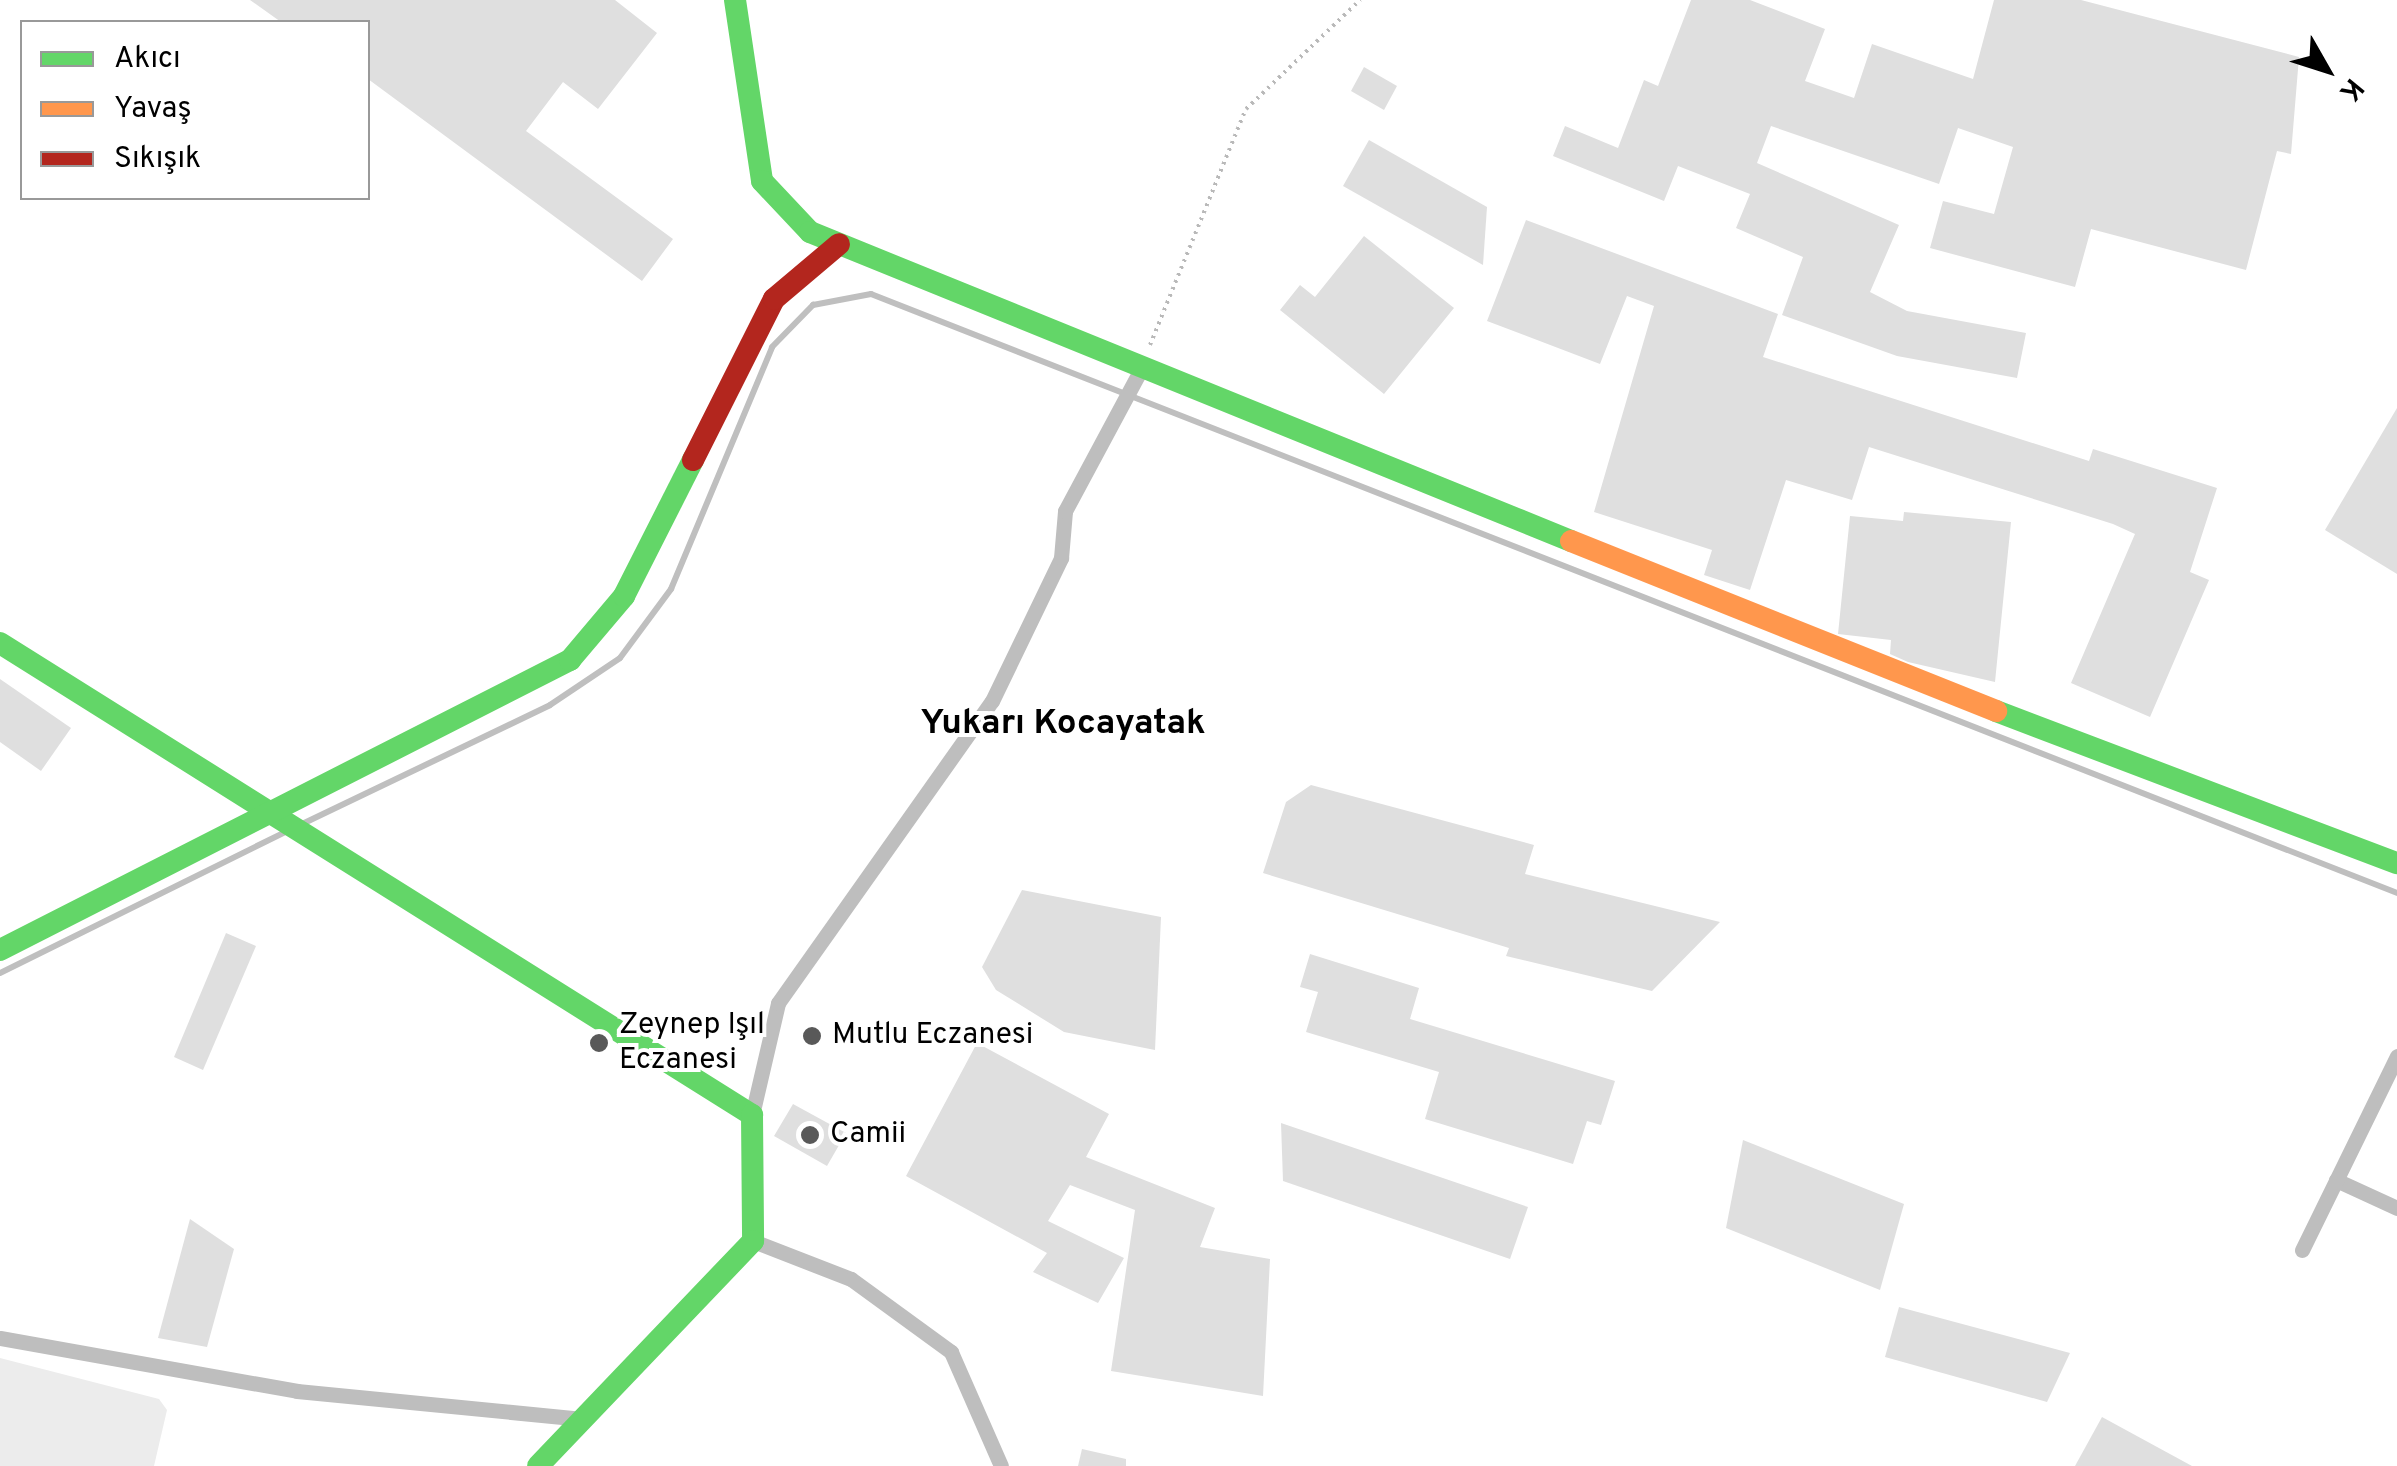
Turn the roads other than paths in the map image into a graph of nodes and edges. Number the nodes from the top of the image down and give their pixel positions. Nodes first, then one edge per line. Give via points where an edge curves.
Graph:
1 (735, 0) edge
2 (839, 244) junction
3 (1140, 369) junction
4 (0, 643) edge
5 (273, 817) junction
6 (2397, 864) edge
7 (0, 950) edge
8 (2397, 1056) edge
9 (752, 1115) junction
10 (2336, 1180) junction
11 (2397, 1208) edge
12 (753, 1241) junction
13 (2302, 1250) dead end
14 (0, 1338) edge
15 (583, 1419) junction
16 (538, 1466) edge
17 (1001, 1466) edge

1 - 2 street via 762,181 810,232
2 - 3 street
2 - 5 street via 774,299 624,596 570,660
3 - 6 street via 1913,680
3 - 9 street via 1120,422 1065,512 1061,558 992,701 778,1003
4 - 5 street
5 - 7 street
5 - 9 street
8 - 10 street
9 - 12 street
10 - 11 street
10 - 13 street
12 - 15 street
12 - 17 street via 850,1279 951,1352
14 - 15 street via 297,1392
15 - 16 street

